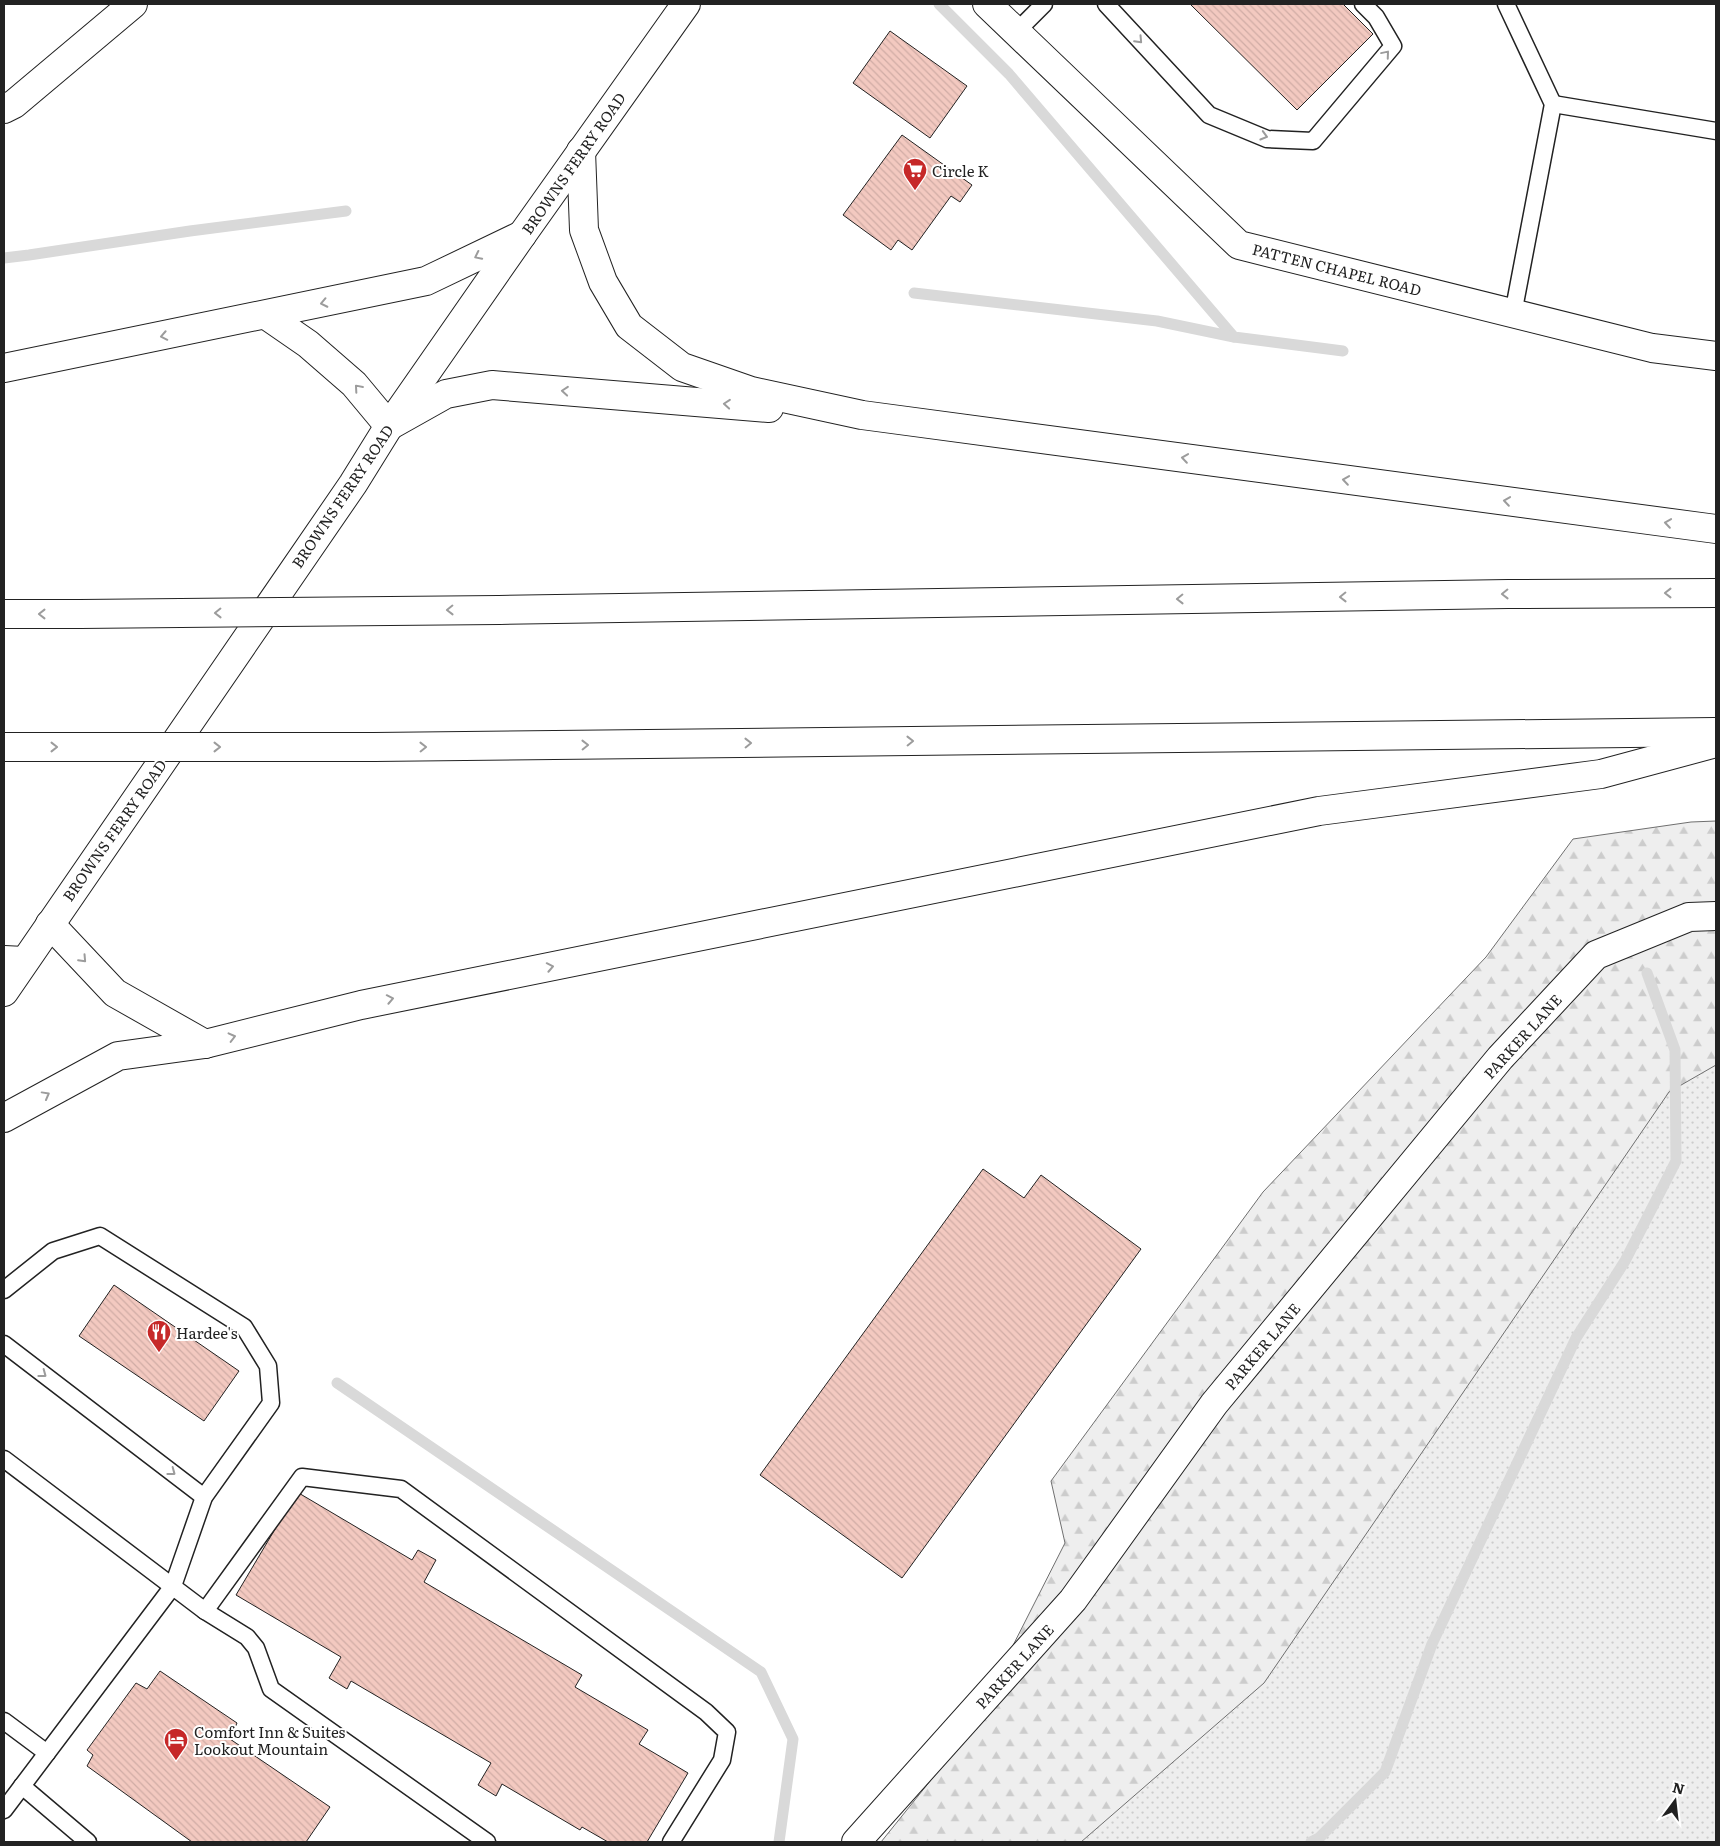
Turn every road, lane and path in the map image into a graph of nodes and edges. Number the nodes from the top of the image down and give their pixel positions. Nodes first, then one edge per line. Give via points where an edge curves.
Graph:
1 (134, 4) edge
2 (686, 4) edge
3 (986, 4) edge
4 (1044, 4) edge
5 (1106, 4) edge
6 (1363, 4) edge
7 (1506, 4) edge
8 (1016, 32) junction
9 (1553, 104) junction
10 (4, 109) edge
11 (1716, 131) edge
12 (581, 151) junction
13 (522, 235) junction
14 (1512, 314) junction
15 (266, 315) junction
16 (1716, 356) edge
17 (4, 368) edge
18 (862, 415) junction
19 (389, 426) junction
20 (1716, 529) edge
21 (1716, 593) edge
22 (4, 614) edge
23 (1716, 732) edge
24 (1716, 742) edge
25 (5, 748) edge
26 (1716, 916) edge
27 (50, 924) junction
28 (14, 961) edge
29 (4, 992) edge
30 (205, 1044) junction
31 (4, 1118) edge
32 (4, 1290) edge
33 (4, 1344) edge
34 (4, 1459) edge
35 (204, 1497) junction
36 (173, 1586) junction
37 (205, 1611) junction
38 (4, 1721) edge
39 (47, 1753) junction
40 (22, 1786) junction
41 (4, 1810) edge
42 (88, 1842) edge
43 (487, 1842) edge
44 (672, 1842) edge
45 (856, 1842) edge

1 - 10 main road
2 - 12 main road, BROWNS FERRY ROAD
3 - 8 main road, PATTEN CHAPEL ROAD
4 - 8 lane
5 -> 6 lane via 1209,115 1267,139 1313,141 1393,46 1376,17
7 - 9 lane
8 - 14 main road, PATTEN CHAPEL ROAD via 1239,245
9 - 11 lane
9 - 14 lane
12 - 13 main road, BROWNS FERRY ROAD
12 - 18 main road via 584,230 602,282 629,326 682,366 751,391
13 -> 15 main road via 426,281
13 - 19 main road, BROWNS FERRY ROAD
14 - 16 main road, PATTEN CHAPEL ROAD via 1652,348
15 -> 17 main road
19 -> 15 main road via 354,384 308,344
18 -> 19 main road via 492,385 446,394
20 -> 18 main road
19 - 27 main road, BROWNS FERRY ROAD via 353,484
21 -> 22 main road, bridge
25 -> 23 main road, bridge
30 -> 24 main road via 361,1005 1309,813 1601,774
26 - 45 main road, PARKER LANE via 1689,917 1596,955 1513,1044 1214,1404 1073,1600
27 - 28 main road, BROWNS FERRY ROAD
27 -> 30 main road via 115,992
28 - 29 main road, BROWNS FERRY ROAD
31 -> 30 main road via 118,1056
32 - 35 lane via 53,1251 100,1236 244,1327 268,1366 271,1403
33 -> 35 lane
34 - 36 lane
35 - 36 lane
36 - 37 lane
36 - 39 lane
37 - 43 lane via 247,1637 256,1648 271,1689
37 - 44 lane via 302,1477 401,1489 706,1712 727,1732 722,1760
38 - 39 lane
39 - 40 lane
40 - 41 lane
40 - 42 lane

